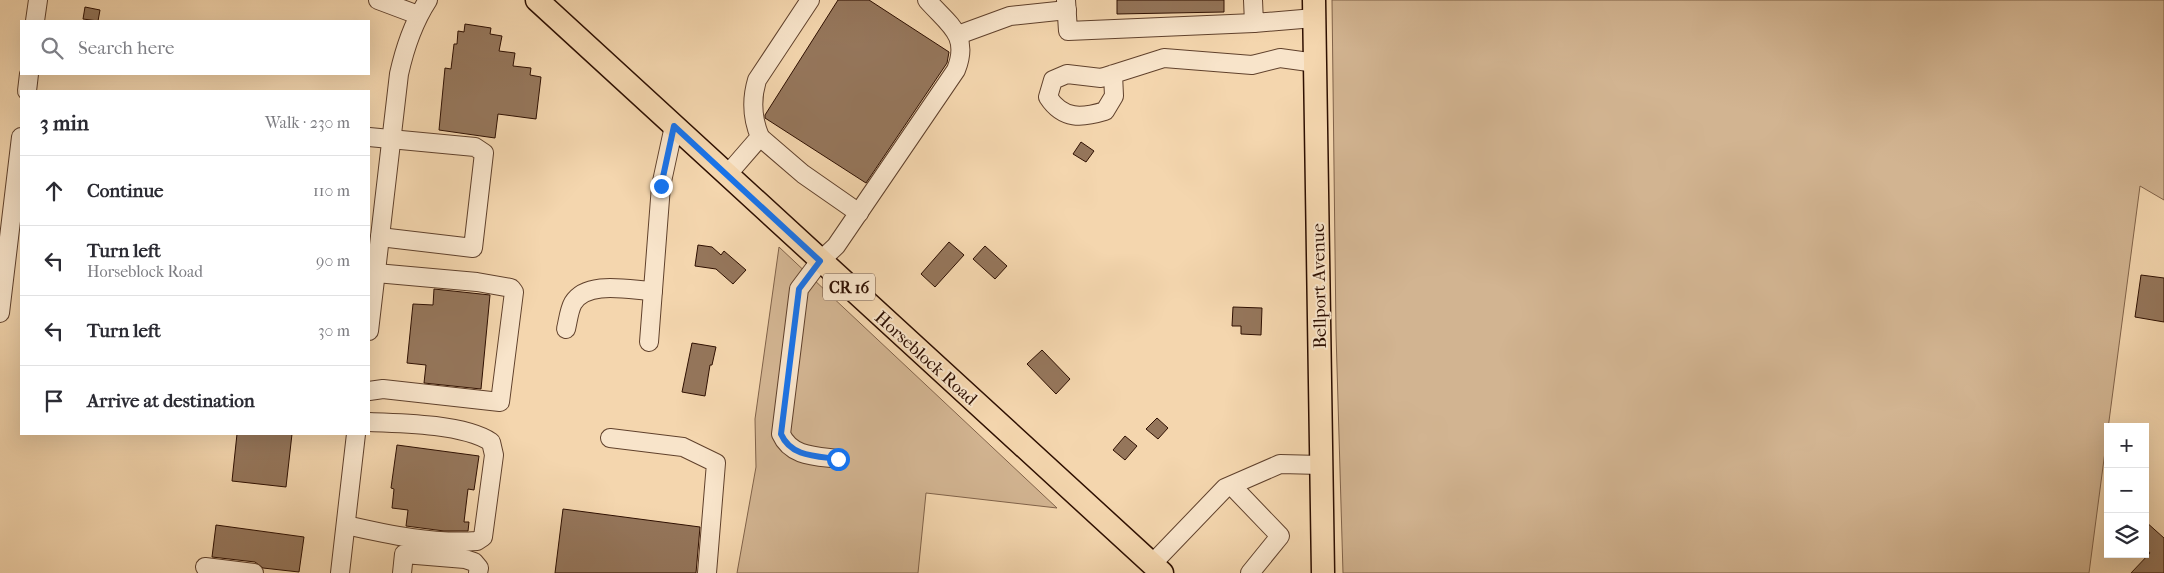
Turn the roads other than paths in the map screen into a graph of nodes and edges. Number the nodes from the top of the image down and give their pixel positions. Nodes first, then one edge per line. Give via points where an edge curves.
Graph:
1 (38, 0) edge
2 (378, 0) edge
3 (428, 0) edge
4 (537, 0) edge
5 (927, 0) edge
6 (1253, 0) edge
7 (803, 2) edge
8 (1066, 5) edge
9 (1314, 9) edge
10 (418, 15) junction
11 (35, 20) edge
12 (1254, 22) junction
13 (958, 35) junction
14 (1316, 63) junction
15 (1113, 74) dead end
16 (29, 75) edge
17 (27, 90) edge
18 (674, 126) junction
19 (370, 137) edge
20 (760, 137) junction
21 (391, 139) junction
22 (20, 146) edge
23 (727, 175) junction
24 (859, 213) junction
25 (380, 237) junction
26 (820, 261) junction
27 (376, 273) junction
28 (653, 291) junction
29 (370, 307) edge
30 (0, 313) edge
31 (566, 329) dead end
32 (649, 342) dead end
33 (370, 391) edge
34 (370, 422) edge
35 (356, 435) edge
36 (610, 438) dead end
37 (838, 459) dead end
38 (1322, 464) junction
39 (1232, 486) junction
40 (346, 525) junction
41 (205, 567) dead end
42 (1157, 569) edge
43 (254, 573) edge
44 (340, 573) edge
45 (402, 573) edge
46 (478, 573) edge
47 (707, 573) edge
48 (1250, 573) edge
49 (1323, 573) edge

1 - 11 street
2 - 10 street
3 - 10 street
4 - 18 main road, Horseblock Road / CR 16
5 - 13 street
6 - 12 street
7 - 20 street via 757,80 753,93 753,120
8 - 12 street via 1068,31
8 - 13 street via 1010,16
9 - 12 street
9 - 14 main road, Bellport Avenue
10 - 21 street via 403,55
13 - 24 street via 962,45 956,70
14 - 15 street via 1280,58 1252,65 1164,58
14 - 38 main road, Bellport Avenue
16 - 17 street
18 - 23 main road, Horseblock Road / CR 16
18 - 28 street via 661,186
19 - 21 street
20 - 23 street
20 - 24 street via 802,174
21 - 25 street
21 - 25 street via 480,149 484,153 472,248
22 - 30 street
23 - 26 main road, Horseblock Road / CR 16
24 - 26 street via 836,246
25 - 27 street
26 - 37 street via 799,289 781,434 793,451
26 - 42 main road, Horseblock Road / CR 16
27 - 29 street
27 - 33 street via 511,288 514,292 500,402 383,389
28 - 31 street via 596,288 581,293 572,304
28 - 32 street
34 - 40 street via 450,429 479,434 491,442 494,455 483,537 477,541 429,541
35 - 40 street
36 - 47 street via 683,447 716,463
38 - 39 street via 1280,464
38 - 49 main road, Bellport Avenue
39 - 42 street via 1225,488
39 - 48 street via 1280,536
40 - 44 street
41 - 43 street
45 - 46 street via 404,554 474,562 479,568

